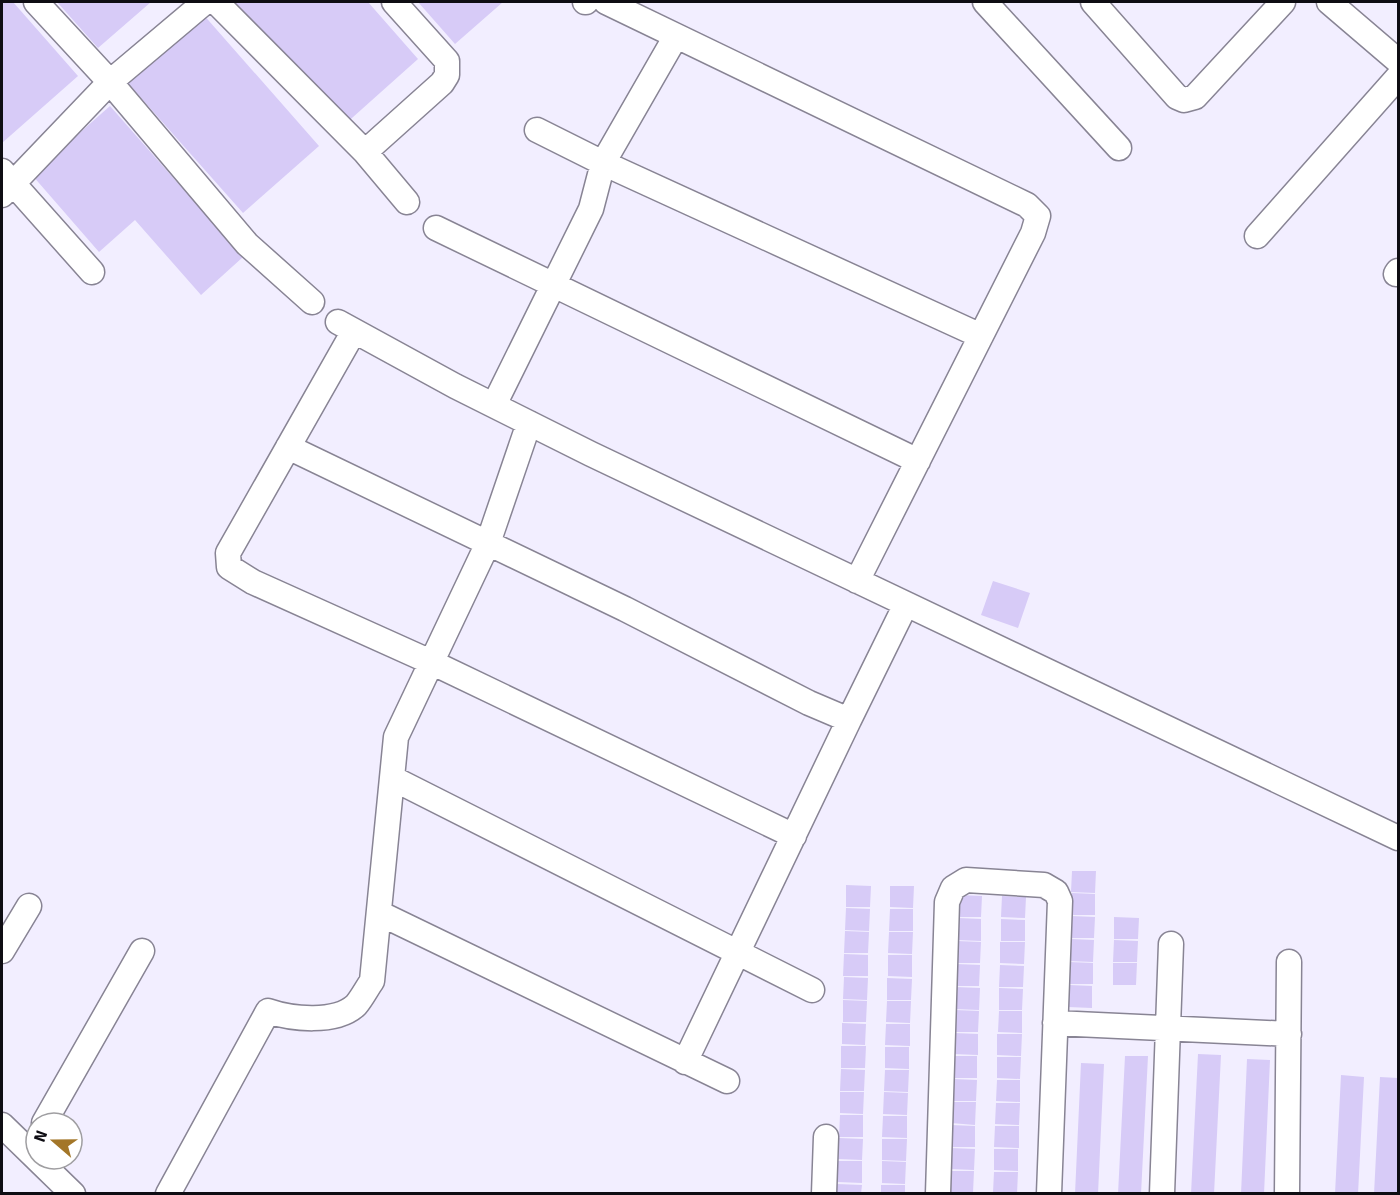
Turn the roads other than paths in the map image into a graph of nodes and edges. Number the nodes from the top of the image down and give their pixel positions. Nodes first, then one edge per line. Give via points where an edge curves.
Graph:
1 (36, 2) edge
2 (205, 2) edge
3 (216, 2) edge
4 (394, 2) edge
5 (606, 2) edge
6 (985, 2) edge
7 (1093, 2) edge
8 (1329, 2) edge
9 (1277, 3) edge
10 (676, 36) junction
11 (1398, 61) edge
12 (1398, 77) edge
13 (110, 82) junction
14 (537, 130) dead end
15 (1119, 148) dead end
16 (365, 152) junction
17 (603, 164) junction
18 (5, 183) edge
19 (407, 202) dead end
20 (436, 228) dead end
21 (1257, 236) dead end
22 (92, 272) dead end
23 (552, 283) junction
24 (312, 302) dead end
25 (981, 336) junction
26 (494, 405) junction
27 (529, 423) junction
28 (288, 447) junction
29 (918, 461) junction
30 (488, 543) junction
31 (857, 581) junction
32 (906, 604) junction
33 (433, 663) junction
34 (849, 720) junction
35 (392, 778) junction
36 (794, 836) junction
37 (1398, 838) edge
38 (28, 906) dead end
39 (379, 913) junction
40 (1171, 944) dead end
41 (2, 951) edge
42 (142, 951) dead end
43 (737, 952) junction
44 (1289, 962) dead end
45 (812, 990) dead end
46 (1055, 1023) junction
47 (1167, 1029) junction
48 (1289, 1034) junction
49 (685, 1062) junction
50 (727, 1082) dead end
51 (51, 1111) edge
52 (2, 1125) edge
53 (826, 1137) dead end
54 (24, 1143) edge
55 (52, 1171) edge
56 (73, 1194) edge
57 (168, 1194) edge
58 (824, 1194) edge
59 (938, 1194) edge
60 (1049, 1194) edge
61 (1162, 1194) edge
62 (1287, 1194) edge

1 - 13 street
2 - 13 street
3 - 16 street
4 - 16 street via 447,61 447,75
5 - 10 street
6 - 15 street
7 - 9 street via 1184,100 1195,97
8 - 11 street
10 - 17 street
10 - 25 street via 1034,211 1038,216 1033,233
12 - 21 street
13 - 18 street
13 - 24 street via 247,244
14 - 17 street
16 - 19 street
17 - 23 street via 591,209
17 - 25 street
18 - 22 street
20 - 23 street
23 - 26 street
23 - 29 street
25 - 29 street
26 - 27 street
26 - 28 street via 346,326
27 - 30 street
27 - 31 street
28 - 30 street
28 - 33 street via 228,553 229,567 264,587
29 - 31 street
30 - 33 street
30 - 34 street
31 - 32 street
32 - 34 street
32 - 37 street
33 - 35 street via 396,737
33 - 36 street
34 - 36 street
35 - 39 street
35 - 43 street
36 - 43 street
38 - 41 street
39 - 49 street
39 - 57 street via 372,981 355,1006 327,1018 286,1017 268,1011
40 - 47 street
42 - 51 street
43 - 45 street
43 - 49 street
44 - 48 street
46 - 47 street
46 - 59 street via 1060,901 1056,892 1035,883 958,883 947,902
46 - 60 street
47 - 48 street
47 - 61 street
48 - 62 street
49 - 50 street
52 - 54 street
53 - 58 street
55 - 56 street

